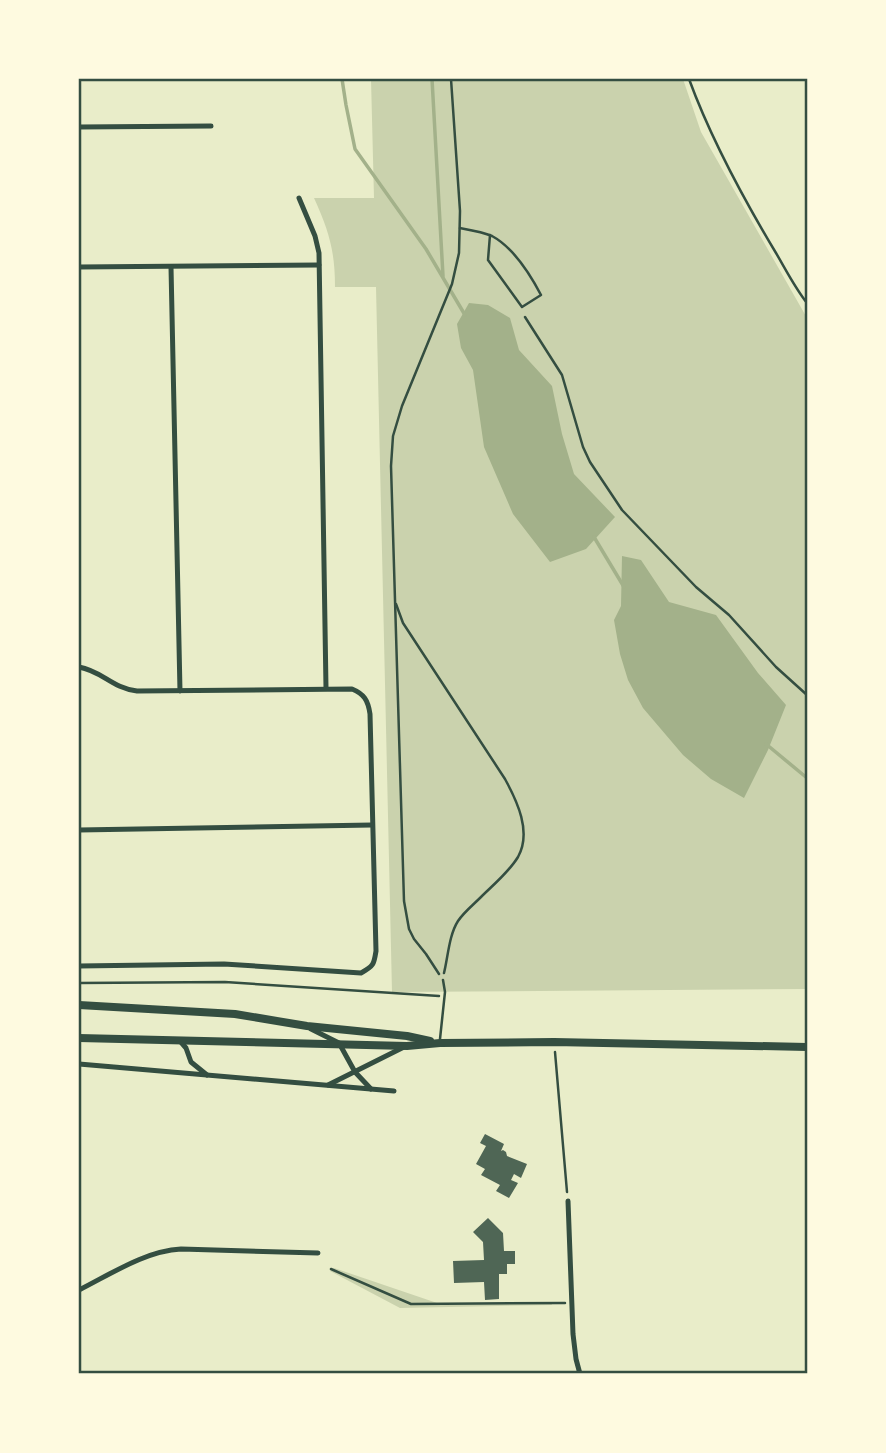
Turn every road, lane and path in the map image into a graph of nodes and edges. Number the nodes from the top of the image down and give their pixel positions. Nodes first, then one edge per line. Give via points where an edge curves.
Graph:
1 (451, 79) edge
2 (689, 79) edge
3 (211, 126) dead end
4 (79, 127) edge
5 (299, 198) dead end
6 (460, 228) junction
7 (490, 235) junction
8 (319, 265) junction
9 (79, 267) edge
10 (171, 267) junction
11 (807, 303) edge
12 (526, 317) dead end
13 (394, 601) junction
14 (79, 667) edge
15 (326, 688) junction
16 (180, 691) junction
17 (807, 695) edge
18 (372, 825) junction
19 (79, 830) edge
20 (79, 965) edge
21 (443, 980) junction
22 (79, 984) edge
23 (445, 997) junction
24 (79, 1005) edge
25 (307, 1027) junction
26 (79, 1038) edge
27 (180, 1041) junction
28 (554, 1042) junction
29 (339, 1043) junction
30 (440, 1043) junction
31 (407, 1046) junction
32 (807, 1047) edge
33 (79, 1064) edge
34 (355, 1072) junction
35 (207, 1075) junction
36 (328, 1085) junction
37 (371, 1089) junction
38 (394, 1091) dead end
39 (568, 1201) joint
40 (318, 1253) dead end
41 (331, 1269) dead end
42 (79, 1290) edge
43 (572, 1303) junction
44 (580, 1374) edge

1 - 6 path
2 - 11 lane via 726,161
3 - 4 street
5 - 8 street via 315,236
6 - 7 path
6 - 13 path via 453,280 393,436
7 - 7 path via 506,245 541,295 522,307 488,260
8 - 10 street
8 - 15 street
9 - 10 street
10 - 16 street
12 - 17 path via 562,374 590,462 622,510
13 - 21 path via 405,915 408,929
13 - 21 path via 403,623 505,779 520,811 523,831 517,858 458,921
14 - 16 street via 125,690
15 - 16 street
15 - 18 street via 352,689 369,702
18 - 19 street
18 - 20 street via 376,951 370,969 361,973 224,964
21 - 23 lane
22 - 23 path via 225,982
23 - 30 lane
24 - 25 main road via 235,1014
25 - 29 street
25 - 30 main road
26 - 27 main road
27 - 29 main road
27 - 35 street via 191,1062
28 - 30 main road
28 - 32 main road
28 - 39 path
29 - 31 main road
29 - 34 street
30 - 31 main road
31 - 34 street
33 - 35 street
34 - 36 street
34 - 37 street
35 - 36 street
36 - 37 street
37 - 38 street
39 - 43 street
40 - 42 street via 164,1251
41 - 43 path via 411,1304
43 - 44 street

